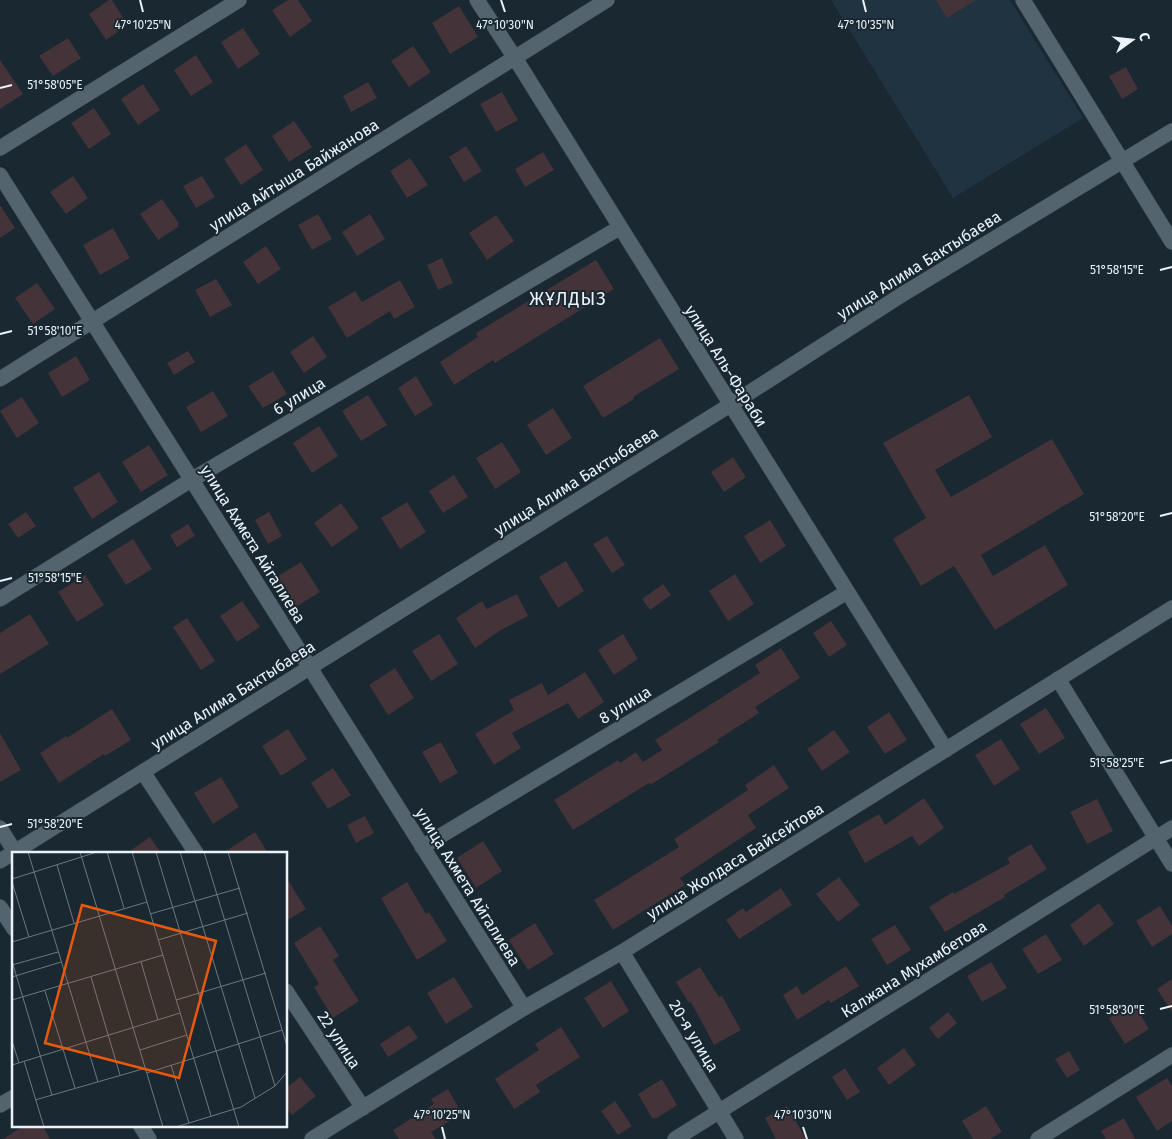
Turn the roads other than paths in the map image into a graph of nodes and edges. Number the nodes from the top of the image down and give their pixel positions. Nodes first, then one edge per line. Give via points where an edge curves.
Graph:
1 (238, 0) edge
2 (477, 0) edge
3 (607, 0) edge
4 (1023, 0) edge
5 (515, 58) junction
6 (1172, 131) edge
7 (0, 148) edge
8 (1123, 162) junction
9 (0, 175) edge
10 (619, 228) junction
11 (1172, 242) edge
12 (91, 321) junction
13 (0, 379) edge
14 (730, 405) junction
15 (192, 480) junction
16 (847, 592) junction
17 (0, 599) edge
18 (1172, 608) edge
19 (310, 668) junction
20 (1058, 678) junction
21 (946, 750) junction
22 (144, 772) junction
23 (0, 828) edge
24 (1172, 828) edge
25 (1156, 838) junction
26 (422, 848) junction
27 (15, 852) edge
28 (195, 852) edge
29 (12, 854) edge
30 (0, 861) edge
31 (1172, 864) edge
32 (0, 907) edge
33 (12, 926) edge
34 (622, 952) junction
35 (288, 994) edge
36 (524, 1008) junction
37 (1172, 1055) edge
38 (12, 1097) edge
39 (0, 1105) edge
40 (363, 1108) junction
41 (719, 1112) junction
42 (141, 1126) edge
43 (149, 1139) edge
44 (312, 1139) edge
45 (675, 1139) edge
46 (736, 1139) edge
47 (1038, 1139) edge

1 - 7 street
2 - 5 street, улица Аль-Фараби
3 - 5 street, улица Айтыша Байжанова
4 - 8 street
5 - 10 street, улица Аль-Фараби
5 - 12 street, улица Айтыша Байжанова
6 - 8 street, улица Алима Бактыбаева
8 - 11 street
8 - 14 street, улица Алима Бактыбаева via 903,294
9 - 12 street, улица Ахмета Айгалиева
10 - 14 street, улица Аль-Фараби
10 - 15 street, 6 улица
12 - 13 street, улица Айтыша Байжанова
12 - 15 street, улица Ахмета Айгалиева
14 - 16 street, улица Аль-Фараби
14 - 19 street, улица Алима Бактыбаева
15 - 17 street, 6 улица
15 - 19 street, улица Ахмета Айгалиева
16 - 21 street, улица Аль-Фараби
16 - 26 street, 8 улица
18 - 20 street, улица Жолдаса Байсейтова
19 - 22 street, улица Алима Бактыбаева
19 - 26 street, улица Ахмета Айгалиева
20 - 21 street, улица Жолдаса Байсейтова
20 - 25 street
21 - 34 street, улица Жолдаса Байсейтова
22 - 27 street, улица Алима Бактыбаева
22 - 28 street
23 - 27 street
24 - 25 street, Калжана Мухамбетова
25 - 31 street
25 - 41 street, Калжана Мухамбетова
26 - 36 street, улица Ахмета Айгалиева
29 - 30 street, улица Алима Бактыбаева
32 - 33 street
34 - 36 street, улица Жолдаса Байсейтова
34 - 41 street, 20-я улица
35 - 40 street, 22 улица
36 - 40 street, улица Жолдаса Байсейтова
37 - 47 street
38 - 39 street
40 - 44 street, улица Жолдаса Байсейтова
41 - 45 street, Калжана Мухамбетова
41 - 46 street, 20-я улица
42 - 43 street

